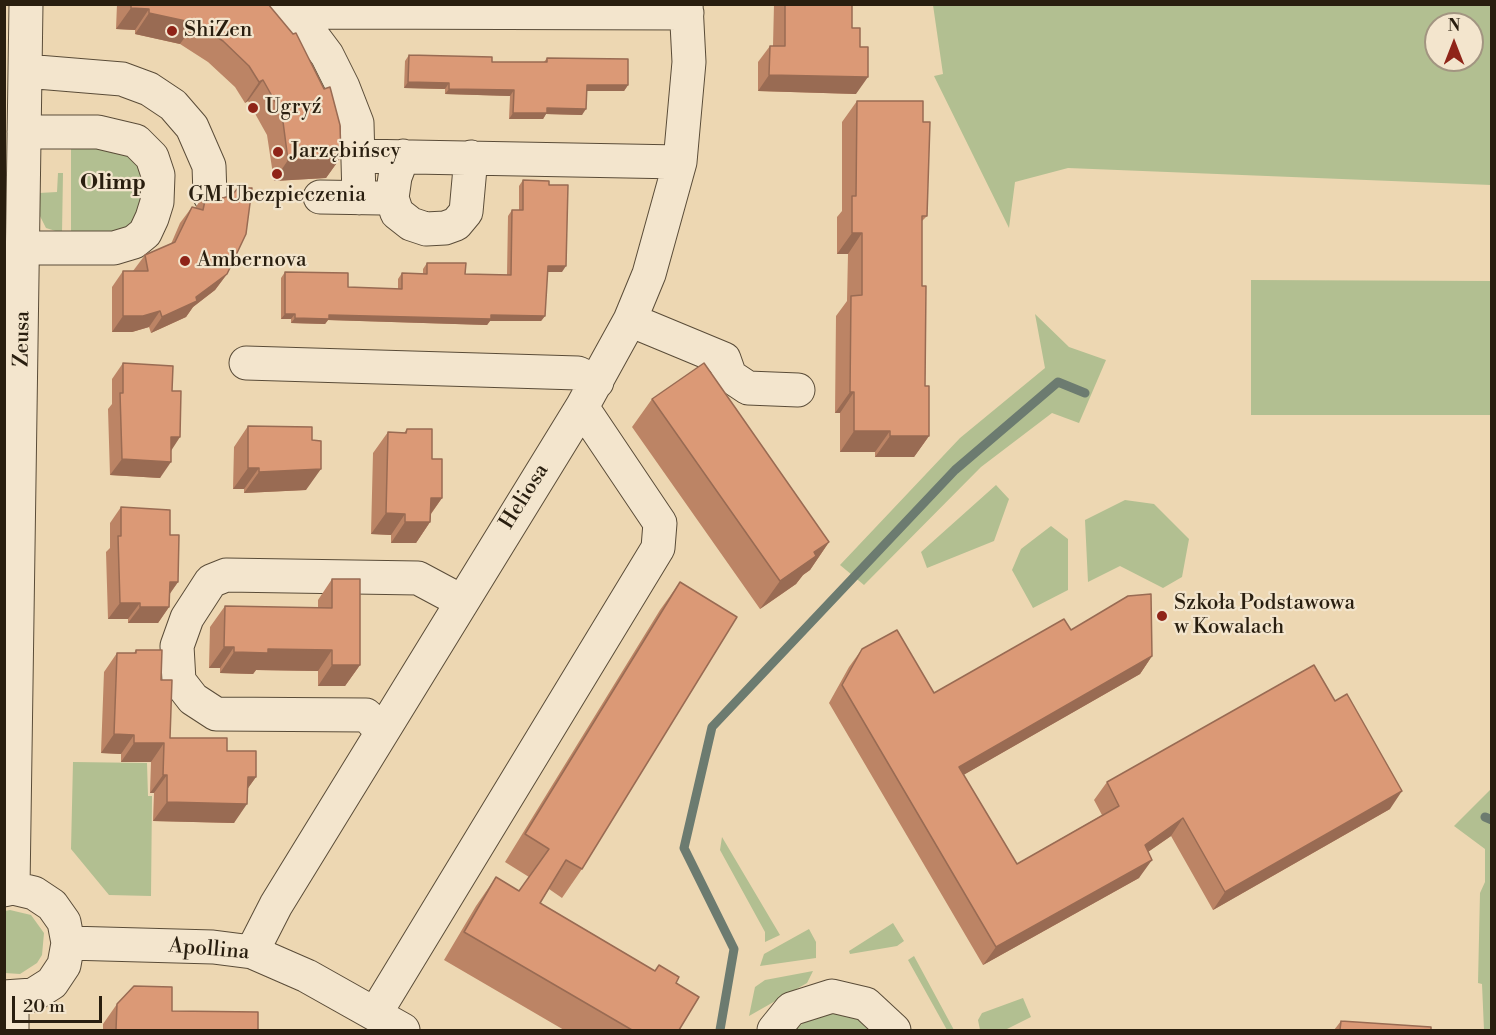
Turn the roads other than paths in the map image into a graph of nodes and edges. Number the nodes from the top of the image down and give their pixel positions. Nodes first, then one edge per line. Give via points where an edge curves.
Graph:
1 (26, 4) edge
2 (276, 4) edge
3 (455, 8) edge
4 (686, 9) edge
5 (302, 25) junction
6 (25, 71) junction
7 (24, 132) junction
8 (359, 156) junction
9 (403, 156) junction
10 (471, 158) junction
11 (680, 162) junction
12 (210, 196) edge
13 (320, 197) dead end
14 (359, 198) junction
15 (392, 198) junction
16 (23, 248) junction
17 (14, 314) edge
18 (630, 320) junction
19 (246, 363) dead end
20 (798, 390) dead end
21 (590, 395) junction
22 (12, 474) edge
23 (461, 601) junction
24 (382, 730) junction
25 (9, 889) edge
26 (68, 943) junction
27 (252, 952) junction
28 (9, 1009) edge
29 (375, 1014) junction
30 (403, 1030) edge
31 (774, 1030) edge
32 (894, 1030) edge

1 - 6 street, Zeusa
2 - 5 street
3 - 4 street
3 - 5 street via 325,12
4 - 11 street, Heliosa via 689,62
5 - 8 street via 327,55 343,87 357,123
6 - 7 street, Zeusa
6 - 12 street via 122,80 149,88 173,105 192,127 209,166
7 - 16 street, Zeusa
7 - 16 street via 98,132 136,141 152,157 158,175 152,218 145,233 134,242 114,248
8 - 9 street
8 - 14 street
9 - 10 street
9 - 15 street
10 - 11 street
10 - 15 street via 466,212 456,224 426,229 411,224 397,213
11 - 18 street, Heliosa via 650,274
13 - 14 street
14 - 15 street
16 - 17 street, Zeusa
17 - 22 street, Zeusa
18 - 20 street via 724,359 730,376 748,388
18 - 21 street, Heliosa
19 - 21 street via 578,373
21 - 23 street, Heliosa
21 - 29 street via 660,523 658,548
22 - 25 street, Zeusa
23 - 24 street, Heliosa
23 - 24 street via 418,578 225,574 211,581 187,618 177,646 179,681 193,699 216,714 366,715
24 - 27 street, Heliosa via 276,905
25 - 26 street via 34,892 52,905 64,922
26 - 27 street, Apollina via 213,947
26 - 28 street via 64,965 52,983
27 - 29 street, Apollina via 307,976
29 - 30 street, Apollina
31 - 32 street via 791,1009 832,996 866,1004

